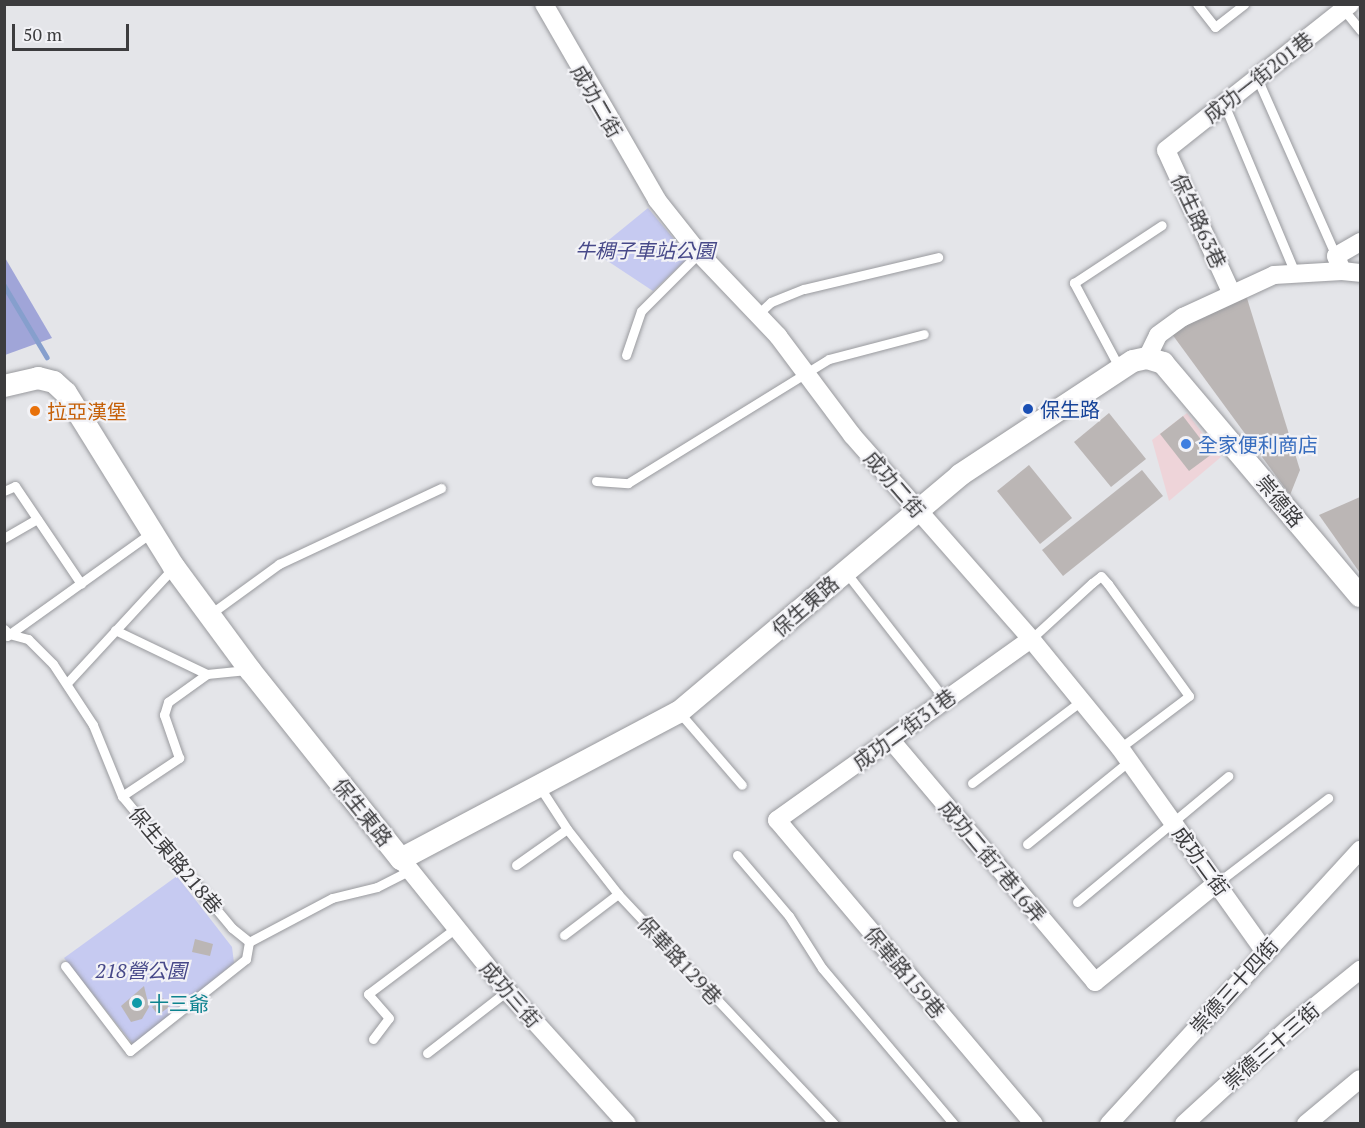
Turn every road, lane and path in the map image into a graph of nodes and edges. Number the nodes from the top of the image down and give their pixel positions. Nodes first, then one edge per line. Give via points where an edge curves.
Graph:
1 (544, 4) edge
2 (1197, 4) edge
3 (1244, 4) edge
4 (1347, 7) edge
5 (1360, 30) edge
6 (1257, 78) junction
7 (1224, 104) junction
8 (1166, 150) joint
9 (1162, 225) dead end
10 (1360, 242) edge
11 (699, 253) junction
12 (938, 257) dead end
13 (1339, 263) junction
14 (1360, 273) edge
15 (1296, 276) junction
16 (1231, 292) junction
17 (757, 315) junction
18 (924, 333) dead end
19 (626, 356) dead end
20 (1147, 358) junction
21 (1120, 369) junction
22 (805, 373) junction
23 (4, 386) edge
24 (596, 481) dead end
25 (441, 489) dead end
26 (4, 491) edge
27 (917, 508) junction
28 (38, 519) junction
29 (151, 533) junction
30 (4, 538) edge
31 (174, 567) junction
32 (845, 571) junction
33 (81, 584) junction
34 (1360, 596) edge
35 (209, 615) junction
36 (115, 630) junction
37 (6, 633) edge
38 (1031, 639) junction
39 (250, 670) junction
40 (207, 674) junction
41 (67, 683) junction
42 (945, 700) junction
43 (1080, 702) junction
44 (679, 712) junction
45 (890, 739) junction
46 (1125, 754) junction
47 (1228, 776) dead end
48 (972, 783) dead end
49 (742, 785) dead end
50 (539, 786) junction
51 (122, 796) junction
52 (1328, 798) dead end
53 (777, 820) joint
54 (1171, 820) junction
55 (567, 829) junction
56 (1026, 844) dead end
57 (1360, 850) edge
58 (737, 855) dead end
59 (405, 865) junction
60 (516, 865) dead end
61 (1217, 884) junction
62 (618, 894) junction
63 (1077, 902) dead end
64 (456, 928) junction
65 (564, 935) dead end
66 (249, 942) junction
67 (1264, 951) junction
68 (65, 966) dead end
69 (1360, 970) edge
70 (507, 991) junction
71 (373, 1039) dead end
72 (427, 1053) dead end
73 (1360, 1079) edge
74 (627, 1124) edge
75 (834, 1124) edge
76 (954, 1124) edge
77 (1034, 1124) edge
78 (1109, 1124) edge
79 (1184, 1124) edge
80 (1306, 1124) edge

1 - 11 street, 成功二街 via 629,158
2 - 3 lane via 1215,27
4 - 5 lane
4 - 6 street, 成功一街201巷
6 - 7 street, 成功一街201巷
6 - 13 lane
7 - 8 street, 成功一街201巷
7 - 15 lane
8 - 16 street, 保生路63巷
9 - 21 lane via 1074,283
10 - 13 street
11 - 17 street, 成功二街
11 - 19 lane via 640,311
12 - 17 lane via 804,289 771,302
13 - 14 street
13 - 15 street
15 - 16 street via 1274,275
16 - 20 street via 1158,335
17 - 22 street, 成功二街
18 - 22 lane via 829,360
20 - 21 street
20 - 34 street, 崇德路 via 1163,363
21 - 27 street
22 - 24 lane via 628,483
22 - 27 street, 成功二街 via 852,435
23 - 29 street, 保生東路 via 38,378 54,382 66,393
25 - 35 lane via 279,564
26 - 28 lane via 15,486
27 - 32 street, 保生東路
27 - 38 street, 成功二街
28 - 30 lane
28 - 33 lane
29 - 31 street, 保生東路
29 - 33 lane
31 - 35 street, 保生東路
31 - 36 lane
32 - 42 lane
32 - 44 street, 保生東路
33 - 37 lane
35 - 39 street, 保生東路
36 - 40 lane
36 - 41 lane
37 - 41 lane, 保生東路218巷 via 28,639
38 - 42 street, 成功二街31巷
38 - 43 street, 成功二街
38 - 46 lane via 1101,576 1189,696
39 - 40 lane
39 - 59 street, 保生東路
40 - 51 lane via 168,702 164,715 179,758
41 - 51 lane, 保生東路218巷 via 93,725
42 - 45 street, 成功二街31巷
43 - 46 street, 成功二街
43 - 48 lane
44 - 49 lane
44 - 50 street, 保生東路
45 - 53 street, 成功二街31巷
45 - 61 street, 成功二街7巷16弄 via 1095,982
46 - 54 street, 成功二街
46 - 56 lane
47 - 54 lane
50 - 55 lane, 保華路129巷
50 - 59 street, 保生東路
51 - 66 lane, 保生東路218巷 via 232,928
52 - 61 lane
53 - 77 street, 保華路159巷
54 - 61 street, 成功二街
54 - 63 lane
55 - 60 lane
55 - 62 lane, 保華路129巷
57 - 67 street, 崇德三十四街
58 - 76 lane via 789,916 822,968
59 - 64 street, 成功三街
59 - 66 lane via 377,887 332,898
61 - 67 street, 成功二街
62 - 65 lane
62 - 75 lane, 保華路129巷
64 - 70 street, 成功三街
64 - 71 lane via 368,994 389,1018
66 - 68 lane via 246,959 130,1051
67 - 78 street, 崇德三十四街
69 - 79 street, 崇德三十三街 via 1291,1026
70 - 72 lane
70 - 74 street, 成功三街
73 - 80 street

